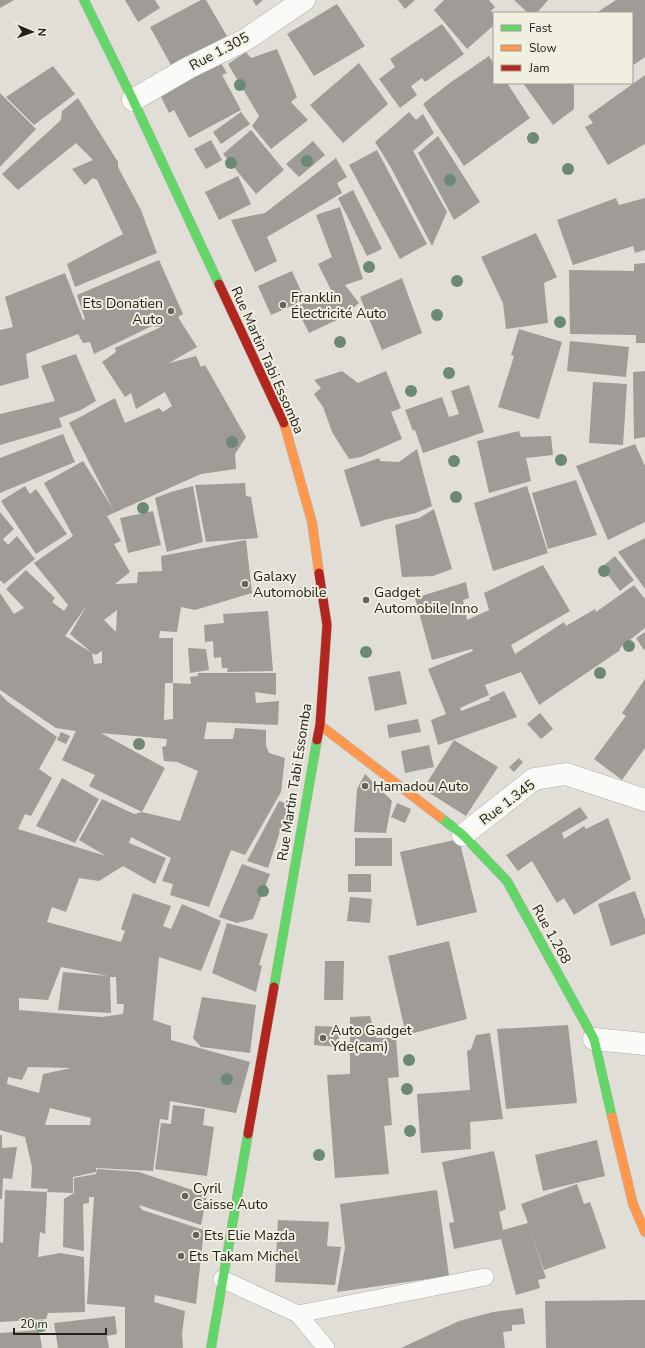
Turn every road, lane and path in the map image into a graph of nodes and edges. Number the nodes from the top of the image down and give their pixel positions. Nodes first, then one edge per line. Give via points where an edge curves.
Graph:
1 (84, 0) edge
2 (304, 0) edge
3 (133, 100) junction
4 (320, 725) junction
5 (645, 800) edge
6 (463, 835) junction
7 (594, 1039) junction
8 (645, 1044) edge
9 (645, 1232) edge
10 (485, 1277) dead end
11 (222, 1280) junction
12 (298, 1314) junction
13 (210, 1348) edge
14 (326, 1348) edge

1 - 3 main road, Rue Martin Tabi Essomba
2 - 3 street, Rue 1.305 via 244,40
3 - 4 main road, Rue Martin Tabi Essomba via 286,427 312,522 327,625
4 - 6 main road, Rue 1.268
4 - 11 main road, Rue Martin Tabi Essomba
5 - 6 street, Rue 1.345 via 566,774 534,779
6 - 7 main road, Rue 1.268 via 507,881
7 - 8 street
7 - 9 main road, Rue 1.268 via 633,1204
10 - 12 lane
11 - 12 lane
11 - 13 main road, Rue Martin Tabi Essomba
12 - 14 lane

